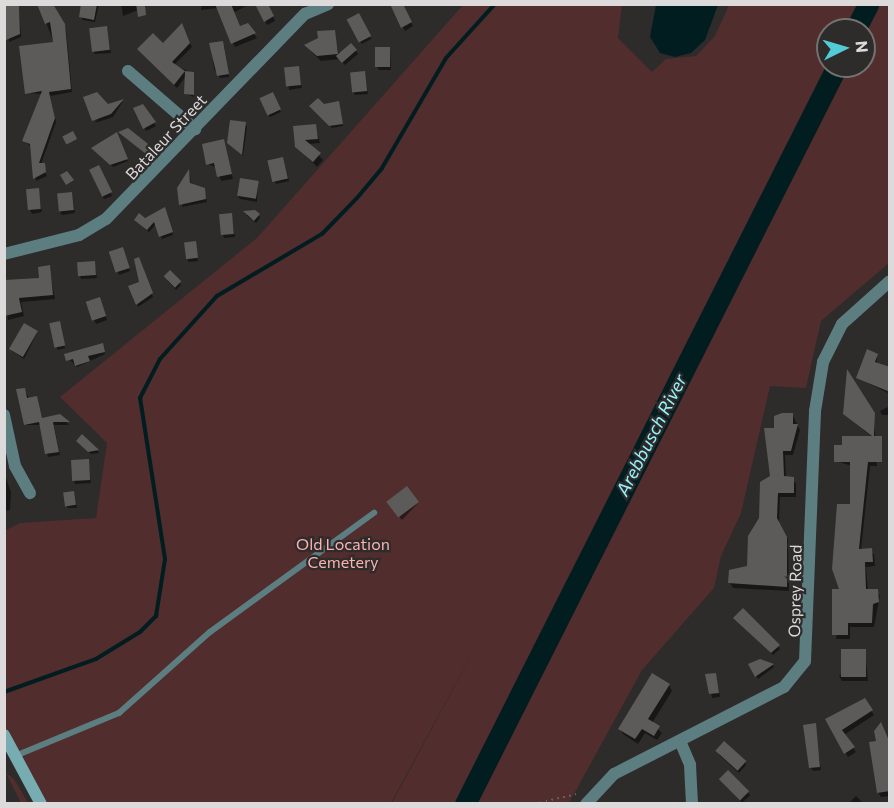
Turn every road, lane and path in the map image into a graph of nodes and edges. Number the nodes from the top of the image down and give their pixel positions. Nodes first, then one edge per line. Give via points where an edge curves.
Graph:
1 (328, 4) edge
2 (302, 9) edge
3 (128, 71) dead end
4 (195, 129) junction
5 (4, 254) edge
6 (890, 281) edge
7 (4, 415) edge
8 (30, 493) dead end
9 (374, 513) dead end
10 (4, 735) edge
11 (680, 741) junction
12 (10, 759) edge
13 (594, 789) junction
14 (41, 804) edge
15 (534, 804) edge
16 (586, 804) edge
17 (692, 804) edge

1 - 2 street, Bataleur Street
2 - 4 street, Bataleur Street
3 - 4 street
4 - 5 street, Bataleur Street via 137,194 93,228
6 - 11 street, Osprey Road via 842,324 821,372 805,661 784,687
7 - 8 street via 15,466
9 - 12 lane via 210,632 119,713
10 - 12 main road
11 - 13 street, Osprey Road
11 - 17 street via 690,765
12 - 14 main road
13 - 15 path
13 - 16 street

